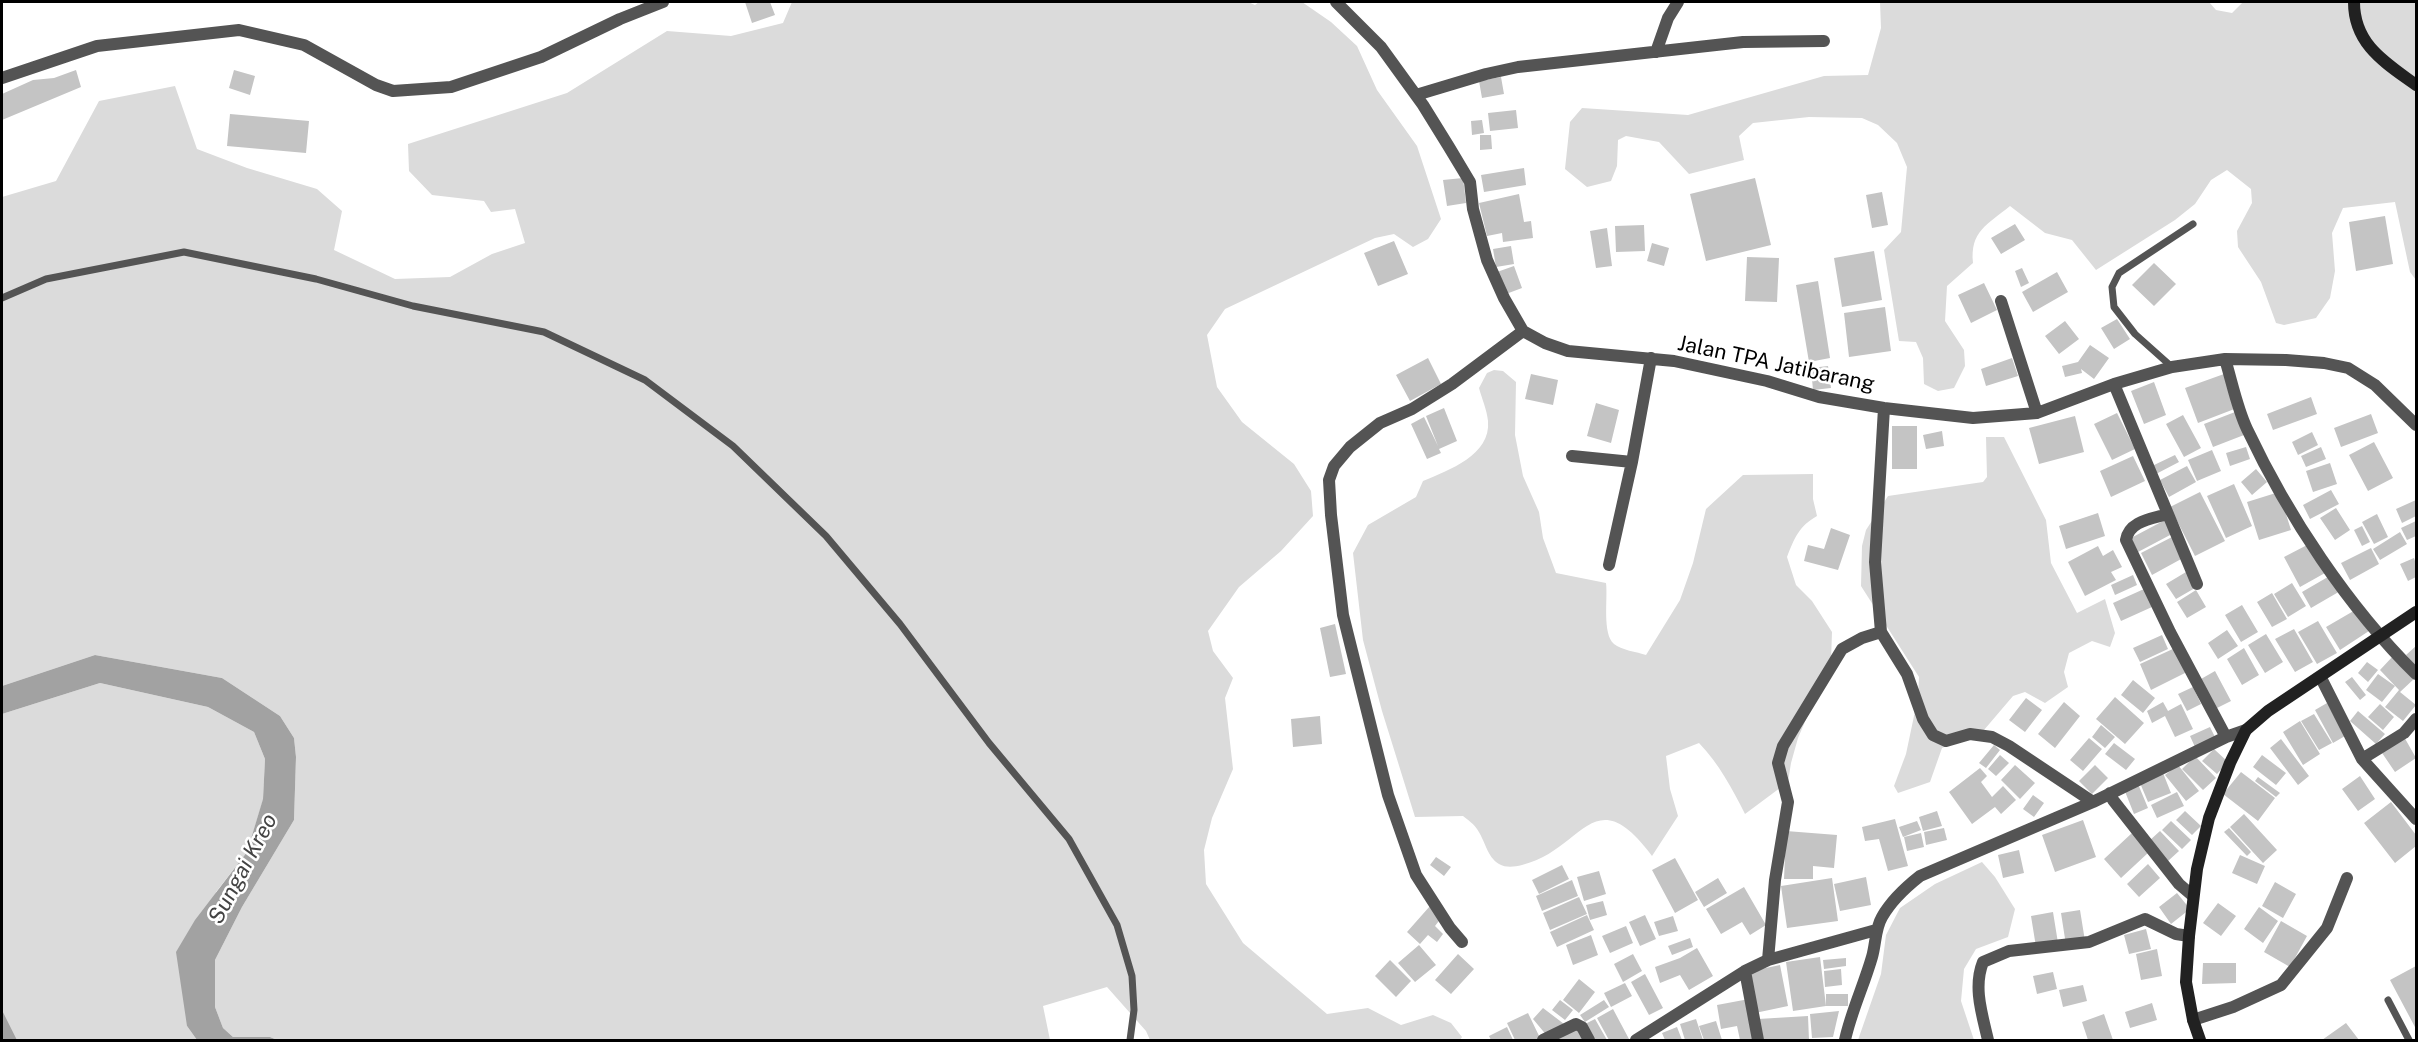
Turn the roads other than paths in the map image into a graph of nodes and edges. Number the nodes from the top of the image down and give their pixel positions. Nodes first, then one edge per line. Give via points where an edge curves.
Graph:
1 (663, 2) edge
2 (1336, 2) edge
3 (1678, 2) edge
4 (2354, 2) edge
5 (1824, 41) dead end
6 (1656, 52) junction
7 (2, 78) edge
8 (2416, 85) edge
9 (1416, 95) junction
10 (2193, 224) dead end
11 (2, 298) edge
12 (2001, 301) dead end
13 (1523, 331) junction
14 (1651, 358) junction
15 (2225, 359) junction
16 (2172, 367) junction
17 (2114, 384) junction
18 (1884, 408) junction
19 (2037, 413) junction
20 (2416, 425) edge
21 (1572, 456) dead end
22 (1632, 462) junction
23 (2168, 514) junction
24 (1609, 565) dead end
25 (2197, 584) dead end
26 (2416, 612) edge
27 (1881, 632) junction
28 (2381, 638) junction
29 (2416, 674) edge
30 (2320, 678) junction
31 (2416, 719) edge
32 (2246, 730) junction
33 (2226, 736) junction
34 (2362, 759) junction
35 (2110, 793) junction
36 (2093, 801) junction
37 (2416, 819) edge
38 (2347, 878) dead end
39 (2193, 896) junction
40 (1876, 930) junction
41 (2189, 936) junction
42 (1462, 942) dead end
43 (1768, 960) junction
44 (1746, 971) junction
45 (2388, 1000) dead end
46 (2193, 1020) junction
47 (1130, 1041) edge
48 (1543, 1041) edge
49 (1589, 1041) edge
50 (1636, 1041) edge
51 (1758, 1041) edge
52 (1845, 1041) edge
53 (1988, 1041) edge
54 (2200, 1041) edge
55 (2409, 1041) edge

1 - 7 street via 541,57 451,87 393,91 303,45 238,30 97,46
2 - 9 street via 1381,47
3 - 6 street
4 - 8 main road via 2361,33 2375,55
5 - 6 street via 1743,42
6 - 9 street via 1518,67
9 - 13 street via 1470,182 1473,210 1487,260
10 - 16 lane via 2119,273 2112,287 2114,307 2135,334
11 - 47 lane via 46,279 184,252 316,279 413,306 544,332 645,380 733,446 826,536 1069,839 1117,925 1132,976 1134,1010
12 - 19 street
13 - 14 street, Jalan TPA Jatibarang via 1568,351
13 - 42 street via 1452,384 1380,423 1340,458 1329,480 1343,615 1388,795 1416,875
14 - 18 street, Jalan TPA Jatibarang
14 - 22 street
15 - 16 street, Jalan TPA Jatibarang
15 - 20 street, Jalan TPA Jatibarang via 2286,360 2348,368 2375,385
15 - 28 street via 2246,428 2284,497 2317,552
16 - 17 street, Jalan TPA Jatibarang
17 - 19 street, Jalan TPA Jatibarang
17 - 23 street
18 - 19 street, Jalan TPA Jatibarang via 1973,418
18 - 27 street via 1875,562
21 - 22 street
22 - 24 street
23 - 25 street
23 - 33 street via 2133,525 2126,540
26 - 28 main road
27 - 36 street via 1907,674 1933,735 1946,741 1970,734 1992,737
27 - 43 street via 1842,649 1783,746 1778,763 1788,802 1775,880
28 - 29 street
28 - 30 main road
30 - 32 main road
30 - 34 street
31 - 34 street via 2404,733
32 - 33 street
32 - 39 main road via 2209,818
33 - 35 street
34 - 37 street
35 - 36 street
35 - 39 street via 2179,884
36 - 40 street via 1920,876 1888,908
38 - 46 street via 2328,928 2281,985 2233,1008
39 - 41 main road
40 - 43 street
40 - 52 street
41 - 46 main road via 2186,982
41 - 53 street via 2145,919 2089,942 2009,951 1983,962 1978,974 1979,998
43 - 44 street
44 - 50 street
44 - 51 street
45 - 55 lane
46 - 54 main road
48 - 49 street via 1576,1024

